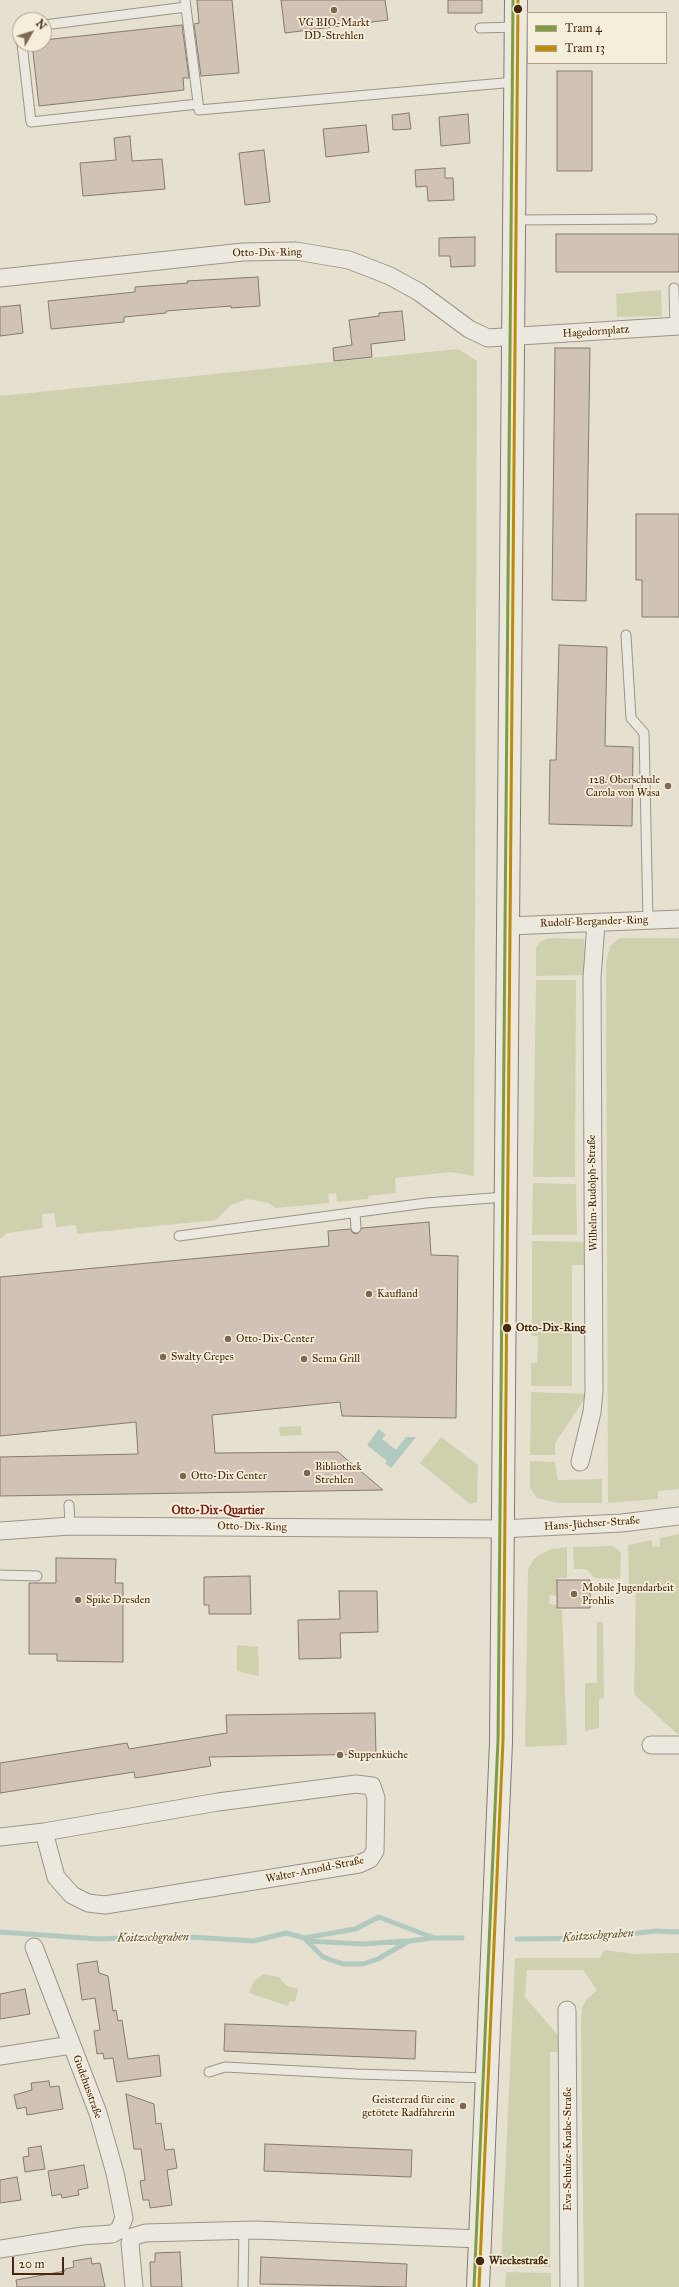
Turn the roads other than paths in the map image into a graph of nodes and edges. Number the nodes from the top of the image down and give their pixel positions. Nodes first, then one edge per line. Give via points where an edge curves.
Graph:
1 (516, 0) edge
2 (186, 3) edge
3 (52, 24) edge
4 (516, 27) junction
5 (480, 28) dead end
6 (23, 52) edge
7 (517, 82) junction
8 (198, 104) junction
9 (652, 219) dead end
10 (515, 220) junction
11 (0, 278) edge
12 (674, 288) dead end
13 (677, 326) edge
14 (514, 337) junction
15 (626, 635) dead end
16 (679, 919) edge
17 (648, 920) junction
18 (596, 923) junction
19 (509, 926) junction
20 (507, 1196) junction
21 (355, 1212) junction
22 (356, 1228) dead end
23 (179, 1236) dead end
24 (580, 1462) dead end
25 (69, 1505) dead end
26 (679, 1516) edge
27 (70, 1526) junction
28 (504, 1529) junction
29 (0, 1531) edge
30 (0, 1575) edge
31 (37, 1576) dead end
32 (651, 1745) dead end
33 (679, 1745) edge
34 (44, 1832) junction
35 (0, 1837) edge
36 (34, 1947) dead end
37 (567, 2010) dead end
38 (71, 2045) junction
39 (0, 2056) edge
40 (209, 2072) dead end
41 (488, 2078) junction
42 (244, 2230) junction
43 (125, 2233) junction
44 (480, 2239) junction
45 (0, 2248) edge
46 (134, 2287) edge
47 (243, 2287) edge
48 (478, 2287) edge
49 (569, 2287) edge

1 - 4 street
2 - 3 lane
2 - 8 lane
4 - 5 lane
4 - 7 street
6 - 8 lane via 32,122
7 - 8 lane via 199,110
7 - 10 street
9 - 10 lane
10 - 14 street
11 - 14 street, Otto-Dix-Ring via 243,252 296,250 349,260 390,276 419,292 469,329 488,338
12 - 13 lane
13 - 14 street, Hagedornplatz
14 - 19 street
15 - 17 lane via 631,718 644,733
16 - 17 street, Rudolf-Bergander-Ring
17 - 18 street, Rudolf-Bergander-Ring
18 - 19 street, Rudolf-Bergander-Ring
18 - 24 street, Wilhelm-Rudolph-Straße via 592,978 594,1391 592,1412
19 - 20 street
20 - 21 lane
20 - 28 street
21 - 22 lane
21 - 23 lane
25 - 27 lane
26 - 28 street, Hans-Jüchser-Straße via 616,1524
27 - 28 street, Otto-Dix-Ring
27 - 29 street, Otto-Dix-Ring
28 - 41 street via 501,1742
30 - 31 lane
32 - 33 street
34 - 34 street, Walter-Arnold-Straße via 218,1802 356,1784 372,1786 376,1798 375,1851 370,1859 359,1864 104,1905 88,1903 72,1895 56,1877
34 - 35 street, Walter-Arnold-Straße
36 - 38 street, Gudehusstraße
37 - 49 street, Eva-Schulze-Knabe-Straße
38 - 39 street
38 - 43 street, Gudehusstraße via 98,2113 112,2160
40 - 41 lane via 225,2067
41 - 44 street
42 - 43 street
42 - 44 street
42 - 47 lane
43 - 45 street via 82,2236
43 - 46 street, Gudehusstraße
44 - 48 street

